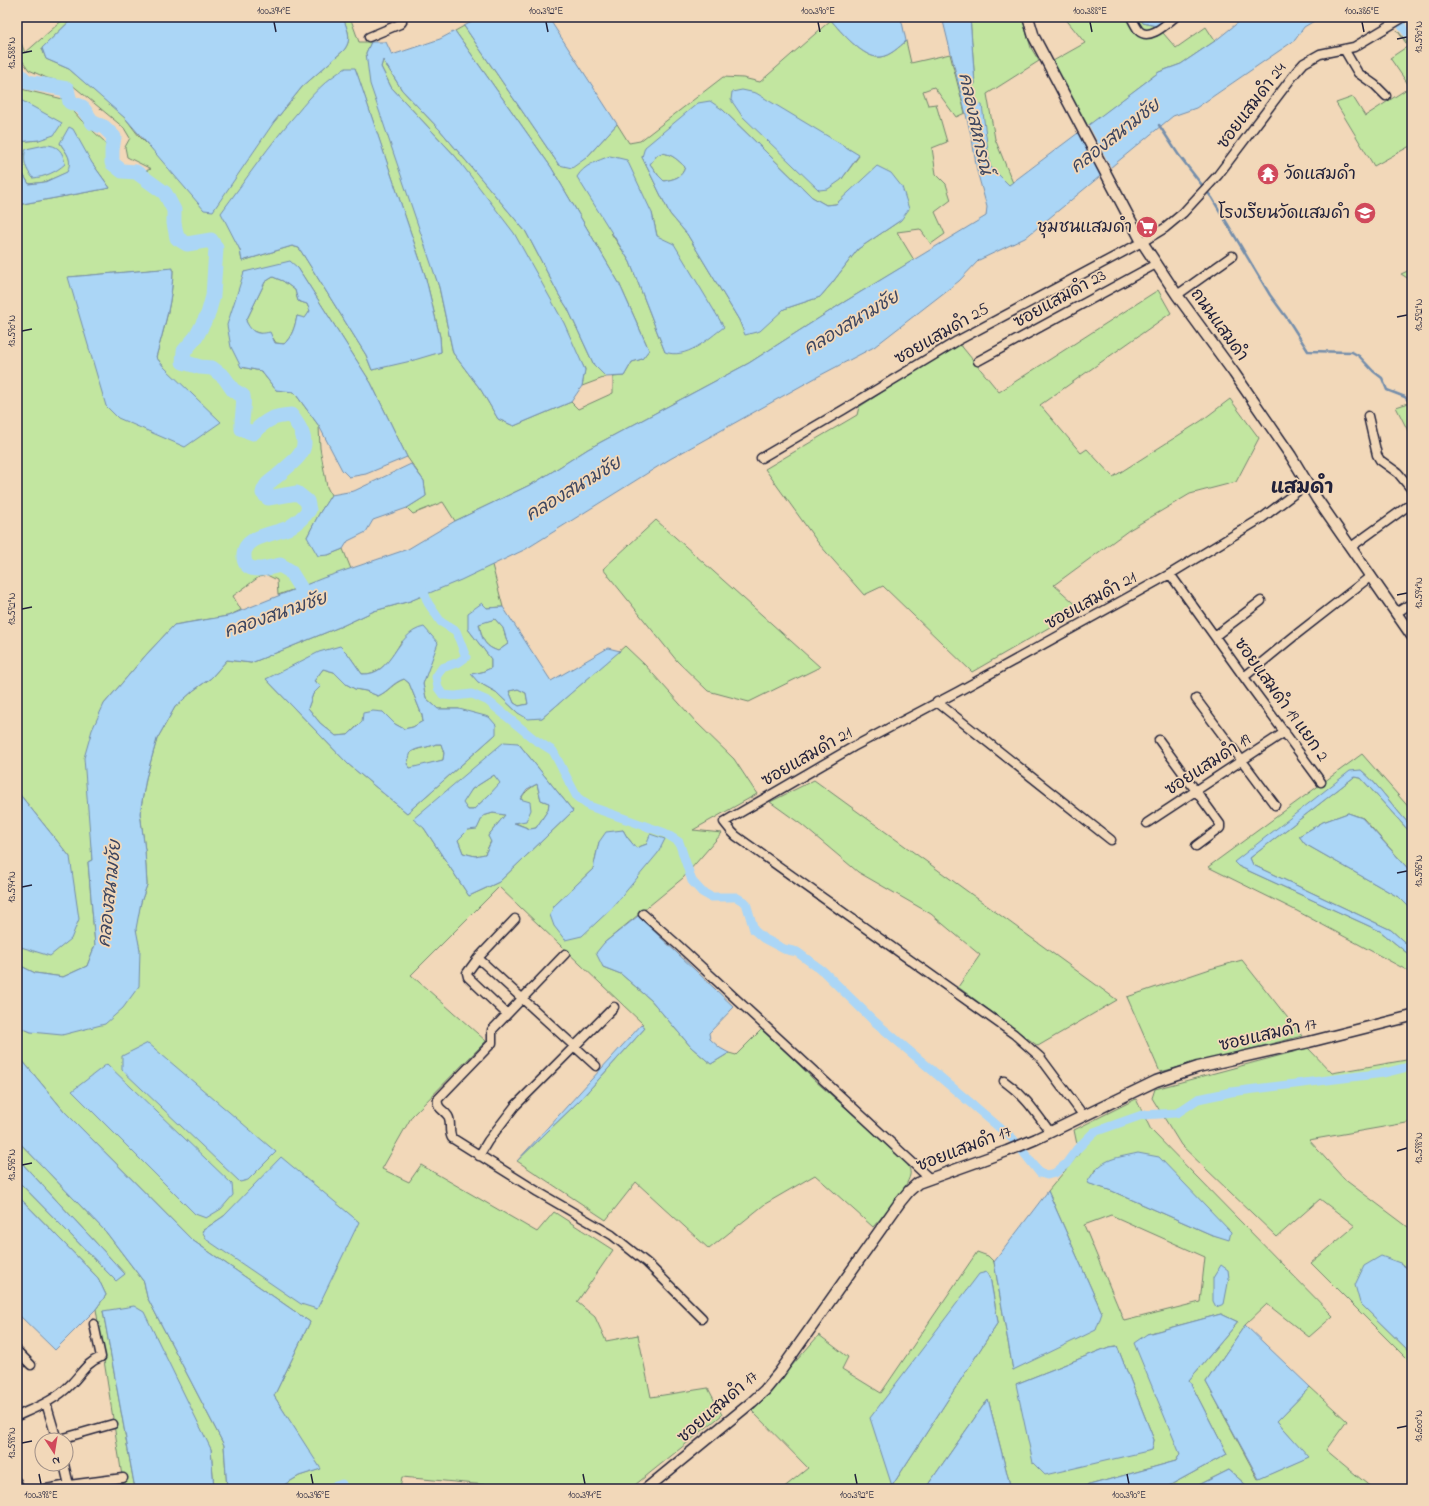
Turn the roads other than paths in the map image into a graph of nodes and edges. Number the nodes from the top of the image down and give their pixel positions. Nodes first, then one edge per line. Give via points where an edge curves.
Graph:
1 (402, 17) edge
2 (1028, 17) edge
3 (1131, 17) edge
4 (1175, 17) edge
5 (1404, 17) edge
6 (369, 37) dead end
7 (1344, 49) junction
8 (1386, 96) dead end
9 (1142, 242) junction
10 (1232, 256) dead end
11 (1156, 264) junction
12 (1177, 295) junction
13 (978, 361) dead end
14 (1368, 416) dead end
15 (761, 458) dead end
16 (1307, 484) junction
17 (1412, 490) edge
18 (1412, 503) edge
19 (1351, 547) junction
20 (1170, 574) junction
21 (1371, 576) junction
22 (1261, 601) dead end
23 (1412, 603) edge
24 (1396, 613) junction
25 (1216, 636) junction
26 (1412, 636) edge
27 (1244, 677) junction
28 (1196, 699) dead end
29 (937, 702) junction
30 (1285, 732) junction
31 (1159, 740) dead end
32 (1241, 761) junction
33 (1321, 782) dead end
34 (1196, 791) junction
35 (1275, 805) dead end
36 (1147, 823) dead end
37 (1111, 840) dead end
38 (1196, 846) dead end
39 (643, 914) dead end
40 (516, 919) dead end
41 (565, 954) dead end
42 (478, 958) junction
43 (522, 998) junction
44 (614, 1007) dead end
45 (508, 1014) junction
46 (1412, 1016) edge
47 (574, 1046) junction
48 (596, 1066) dead end
49 (1004, 1081) dead end
50 (1083, 1115) junction
51 (1050, 1132) junction
52 (479, 1156) junction
53 (929, 1178) junction
54 (702, 1318) dead end
55 (94, 1324) dead end
56 (17, 1351) edge
57 (32, 1365) dead end
58 (46, 1404) junction
59 (17, 1416) edge
60 (113, 1424) dead end
61 (55, 1432) edge
62 (74, 1435) edge
63 (66, 1472) edge
64 (123, 1478) dead end
65 (17, 1482) edge
66 (69, 1485) junction
67 (19, 1489) edge
68 (46, 1489) edge
69 (646, 1489) edge

1 - 6 street via 400,24
2 - 9 street, ถนนแสมดำ via 1034,37
3 - 4 street via 1140,31 1147,34 1156,32
5 - 7 street, ซอยแสมดำ 24 via 1354,47
7 - 8 street via 1358,73
7 - 9 street, ซอยแสมดำ 24 via 1320,54 1304,63 1218,175 1177,218
9 - 11 street, ถนนแสมดำ
9 - 15 street, ซอยแสมดำ 25 via 957,341
10 - 12 street
11 - 12 street, ถนนแสมดำ
11 - 13 street, ซอยแสมดำ 23
12 - 16 street, ถนนแสมดำ via 1234,373 1291,456
14 - 17 street via 1380,460 1398,473
16 - 19 street, ถนนแสมดำ
16 - 20 street, ซอยแสมดำ 21 via 1262,518
18 - 19 street
19 - 21 street, ถนนแสมดำ
20 - 25 street, ซอยแสมดำ 19 แยก 2
20 - 29 street, ซอยแสมดำ 21
21 - 24 street, ถนนแสมดำ
21 - 27 street
22 - 25 street
23 - 24 street
24 - 26 street, ถนนแสมดำ
25 - 27 street, ซอยแสมดำ 19 แยก 2
27 - 30 street, ซอยแสมดำ 19 แยก 2
28 - 32 street
29 - 37 street
29 - 50 street, ซอยแสมดำ 21 via 853,747 724,822 736,836 1014,1034 1040,1057
30 - 32 street, ซอยแสมดำ 19
30 - 33 street, ซอยแสมดำ 19 แยก 2
31 - 34 street
32 - 34 street, ซอยแสมดำ 19
32 - 35 street
34 - 36 street, ซอยแสมดำ 19
34 - 38 street via 1220,824 1220,828
39 - 53 street
40 - 42 street
41 - 43 street
42 - 43 street
42 - 45 street via 467,973 468,977
43 - 45 street
43 - 47 street
44 - 47 street
45 - 52 street via 492,1030 492,1043 438,1100 440,1108 450,1120 452,1138
46 - 50 street, ซอยแสมดำ 17 via 1198,1067 1156,1081
47 - 48 street
47 - 52 street via 515,1106
49 - 51 street via 1020,1093
50 - 51 street, ซอยแสมดำ 17
51 - 53 street, ซอยแสมดำ 17 via 1007,1151
52 - 54 street via 612,1235 647,1263
53 - 69 street, ซอยแสมดำ 17 via 914,1186 900,1202 765,1390
55 - 58 street via 101,1356 88,1363 71,1384
56 - 57 street
58 - 59 street
58 - 61 street
60 - 62 street
63 - 66 street
64 - 66 street
65 - 67 street
66 - 68 street

